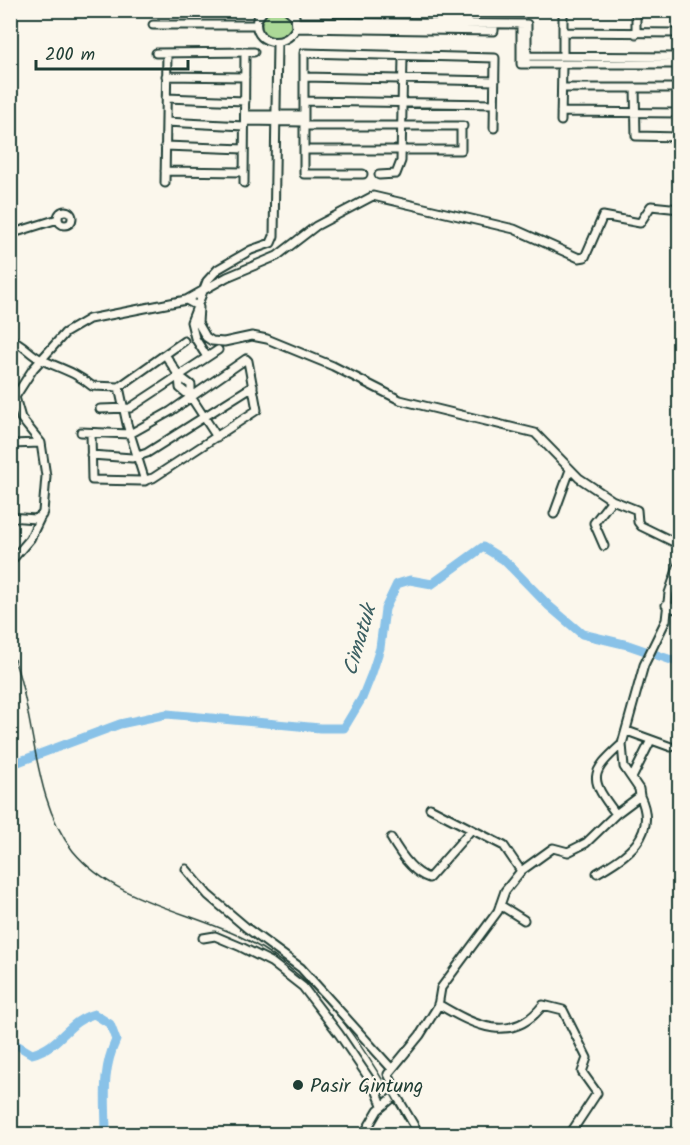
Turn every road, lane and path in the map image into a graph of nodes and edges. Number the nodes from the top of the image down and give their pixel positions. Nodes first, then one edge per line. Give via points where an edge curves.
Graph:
1 (264, 10) edge
2 (288, 10) edge
3 (562, 10) edge
4 (636, 10) edge
5 (153, 25) dead end
6 (256, 25) junction
7 (296, 25) junction
8 (563, 32) junction
9 (680, 33) edge
10 (636, 34) junction
11 (276, 42) junction
12 (245, 52) junction
13 (255, 52) dead end
14 (156, 53) dead end
15 (167, 53) junction
16 (403, 56) junction
17 (680, 57) edge
18 (562, 60) junction
19 (638, 60) junction
20 (680, 64) edge
21 (166, 76) junction
22 (245, 77) junction
23 (304, 77) junction
24 (402, 79) junction
25 (495, 81) junction
26 (562, 88) junction
27 (634, 88) junction
28 (672, 88) dead end
29 (166, 98) junction
30 (245, 101) junction
31 (304, 101) junction
32 (402, 103) junction
33 (494, 104) junction
34 (561, 112) junction
35 (634, 113) junction
36 (680, 113) edge
37 (276, 118) junction
38 (244, 121) junction
39 (304, 121) junction
40 (561, 121) dead end
41 (166, 122) junction
42 (402, 126) junction
43 (494, 128) dead end
44 (680, 137) edge
45 (165, 146) junction
46 (244, 149) junction
47 (304, 150) junction
48 (401, 150) junction
49 (165, 171) junction
50 (244, 172) junction
51 (363, 174) dead end
52 (379, 175) dead end
53 (165, 183) dead end
54 (244, 183) dead end
55 (680, 209) edge
56 (58, 219) dead end
57 (10, 234) edge
58 (203, 288) junction
59 (186, 300) junction
60 (199, 307) junction
61 (10, 339) edge
62 (184, 341) dead end
63 (218, 350) dead end
64 (166, 356) junction
65 (207, 357) junction
66 (40, 360) junction
67 (179, 376) junction
68 (253, 386) junction
69 (119, 387) junction
70 (191, 397) junction
71 (100, 409) dead end
72 (123, 409) junction
73 (204, 417) junction
74 (81, 432) dead end
75 (91, 433) junction
76 (130, 434) junction
77 (217, 437) junction
78 (42, 443) junction
79 (10, 444) edge
80 (91, 455) junction
81 (138, 457) junction
82 (570, 470) junction
83 (145, 481) junction
84 (612, 500) junction
85 (554, 514) dead end
86 (42, 515) junction
87 (10, 517) edge
88 (680, 545) edge
89 (604, 546) dead end
90 (12, 560) dead end
91 (680, 561) edge
92 (666, 605) junction
93 (680, 611) edge
94 (627, 731) junction
95 (651, 740) junction
96 (622, 744) junction
97 (671, 747) dead end
98 (632, 778) junction
99 (640, 796) junction
100 (430, 808) dead end
101 (616, 814) junction
102 (471, 830) junction
103 (391, 838) dead end
104 (186, 868) dead end
105 (521, 871) junction
106 (597, 873) dead end
107 (500, 905) junction
108 (524, 920) dead end
109 (203, 938) dead end
110 (438, 1004) junction
111 (392, 1069) junction
112 (396, 1095) junction
113 (382, 1105) junction
114 (364, 1134) edge
115 (419, 1134) edge
116 (570, 1134) edge

1 - 6 street
2 - 7 street
3 - 8 street
4 - 10 street
5 - 6 street
6 - 11 street via 263,38
7 - 11 street via 283,42
7 - 18 street via 494,31 494,24 524,24 524,60
8 - 10 street
8 - 18 street
9 - 10 street
11 - 37 street
12 - 13 street
12 - 15 street
12 - 22 street
14 - 15 street
15 - 21 street
16 - 23 street via 304,53
16 - 24 street
16 - 25 street via 495,58
17 - 19 street
18 - 19 street
18 - 26 street
19 - 20 street
21 - 22 street
21 - 29 street
22 - 30 street
23 - 24 street
23 - 31 street
24 - 25 street
24 - 32 street
25 - 33 street
26 - 27 street
26 - 34 street
27 - 28 street
27 - 35 street
29 - 30 street
29 - 41 street
30 - 38 street
31 - 32 street
31 - 39 street
32 - 33 street
32 - 42 street
33 - 43 street
34 - 35 street
34 - 40 street
35 - 36 street
35 - 44 street via 636,136
37 - 38 street
37 - 39 street
37 - 58 street via 273,240 218,269
38 - 41 street
38 - 46 street
39 - 42 street
39 - 47 street
41 - 45 street
42 - 48 street
42 - 48 street via 463,126 461,150
45 - 46 street
45 - 49 street
46 - 50 street
47 - 48 street
47 - 51 street via 304,174
48 - 52 street via 396,174
49 - 50 street
49 - 53 street
50 - 54 street
55 - 58 street via 651,206 640,223 603,216 585,257 579,258 514,230 373,196 315,226 266,262
56 - 57 street
58 - 59 street
58 - 60 street
59 - 60 street
59 - 66 street via 84,321 65,333
60 - 65 street via 192,316 191,327
60 - 82 street via 198,323 212,341 252,336 267,339 400,400 530,430
61 - 66 street
62 - 64 street
63 - 65 street
64 - 67 street
64 - 69 street
65 - 67 street
66 - 69 street via 80,375 92,386
66 - 78 street via 20,385 15,400 23,422
67 - 70 street via 191,385
67 - 72 street
68 - 70 street via 247,360
68 - 73 street
68 - 77 street via 257,410
69 - 72 street
70 - 73 street
70 - 76 street
71 - 72 street
72 - 76 street
73 - 77 street
73 - 81 street
74 - 75 street
75 - 76 street
75 - 80 street
76 - 81 street
77 - 83 street
78 - 79 street
78 - 86 street via 46,476
80 - 81 street
80 - 83 street via 92,480
81 - 83 street
82 - 84 street
82 - 85 street
84 - 88 street via 637,510 641,526
84 - 89 street via 594,523
86 - 87 street via 35,519
86 - 90 street via 30,539
91 - 92 street
92 - 93 street
92 - 94 street via 666,620 644,665 630,707
94 - 95 street
94 - 96 street
95 - 97 street
95 - 98 street
96 - 98 street via 623,764
96 - 101 street via 599,765 596,782
98 - 99 street
99 - 101 street
99 - 106 street via 645,818 636,845 625,857
100 - 102 street
101 - 105 street via 586,843 568,852 553,848
102 - 103 street via 429,878 400,854
102 - 105 street via 507,848
104 - 111 street via 208,895 301,968
105 - 107 street via 503,894
107 - 108 street
107 - 110 street via 441,988
109 - 113 street via 215,936 241,947 271,962 303,987 375,1087
110 - 111 street via 420,1035
110 - 116 street via 480,1026 506,1028 524,1024 543,1005 562,1010 587,1058 582,1072 597,1093
111 - 112 street via 388,1076
112 - 113 street
112 - 115 street
113 - 114 street

